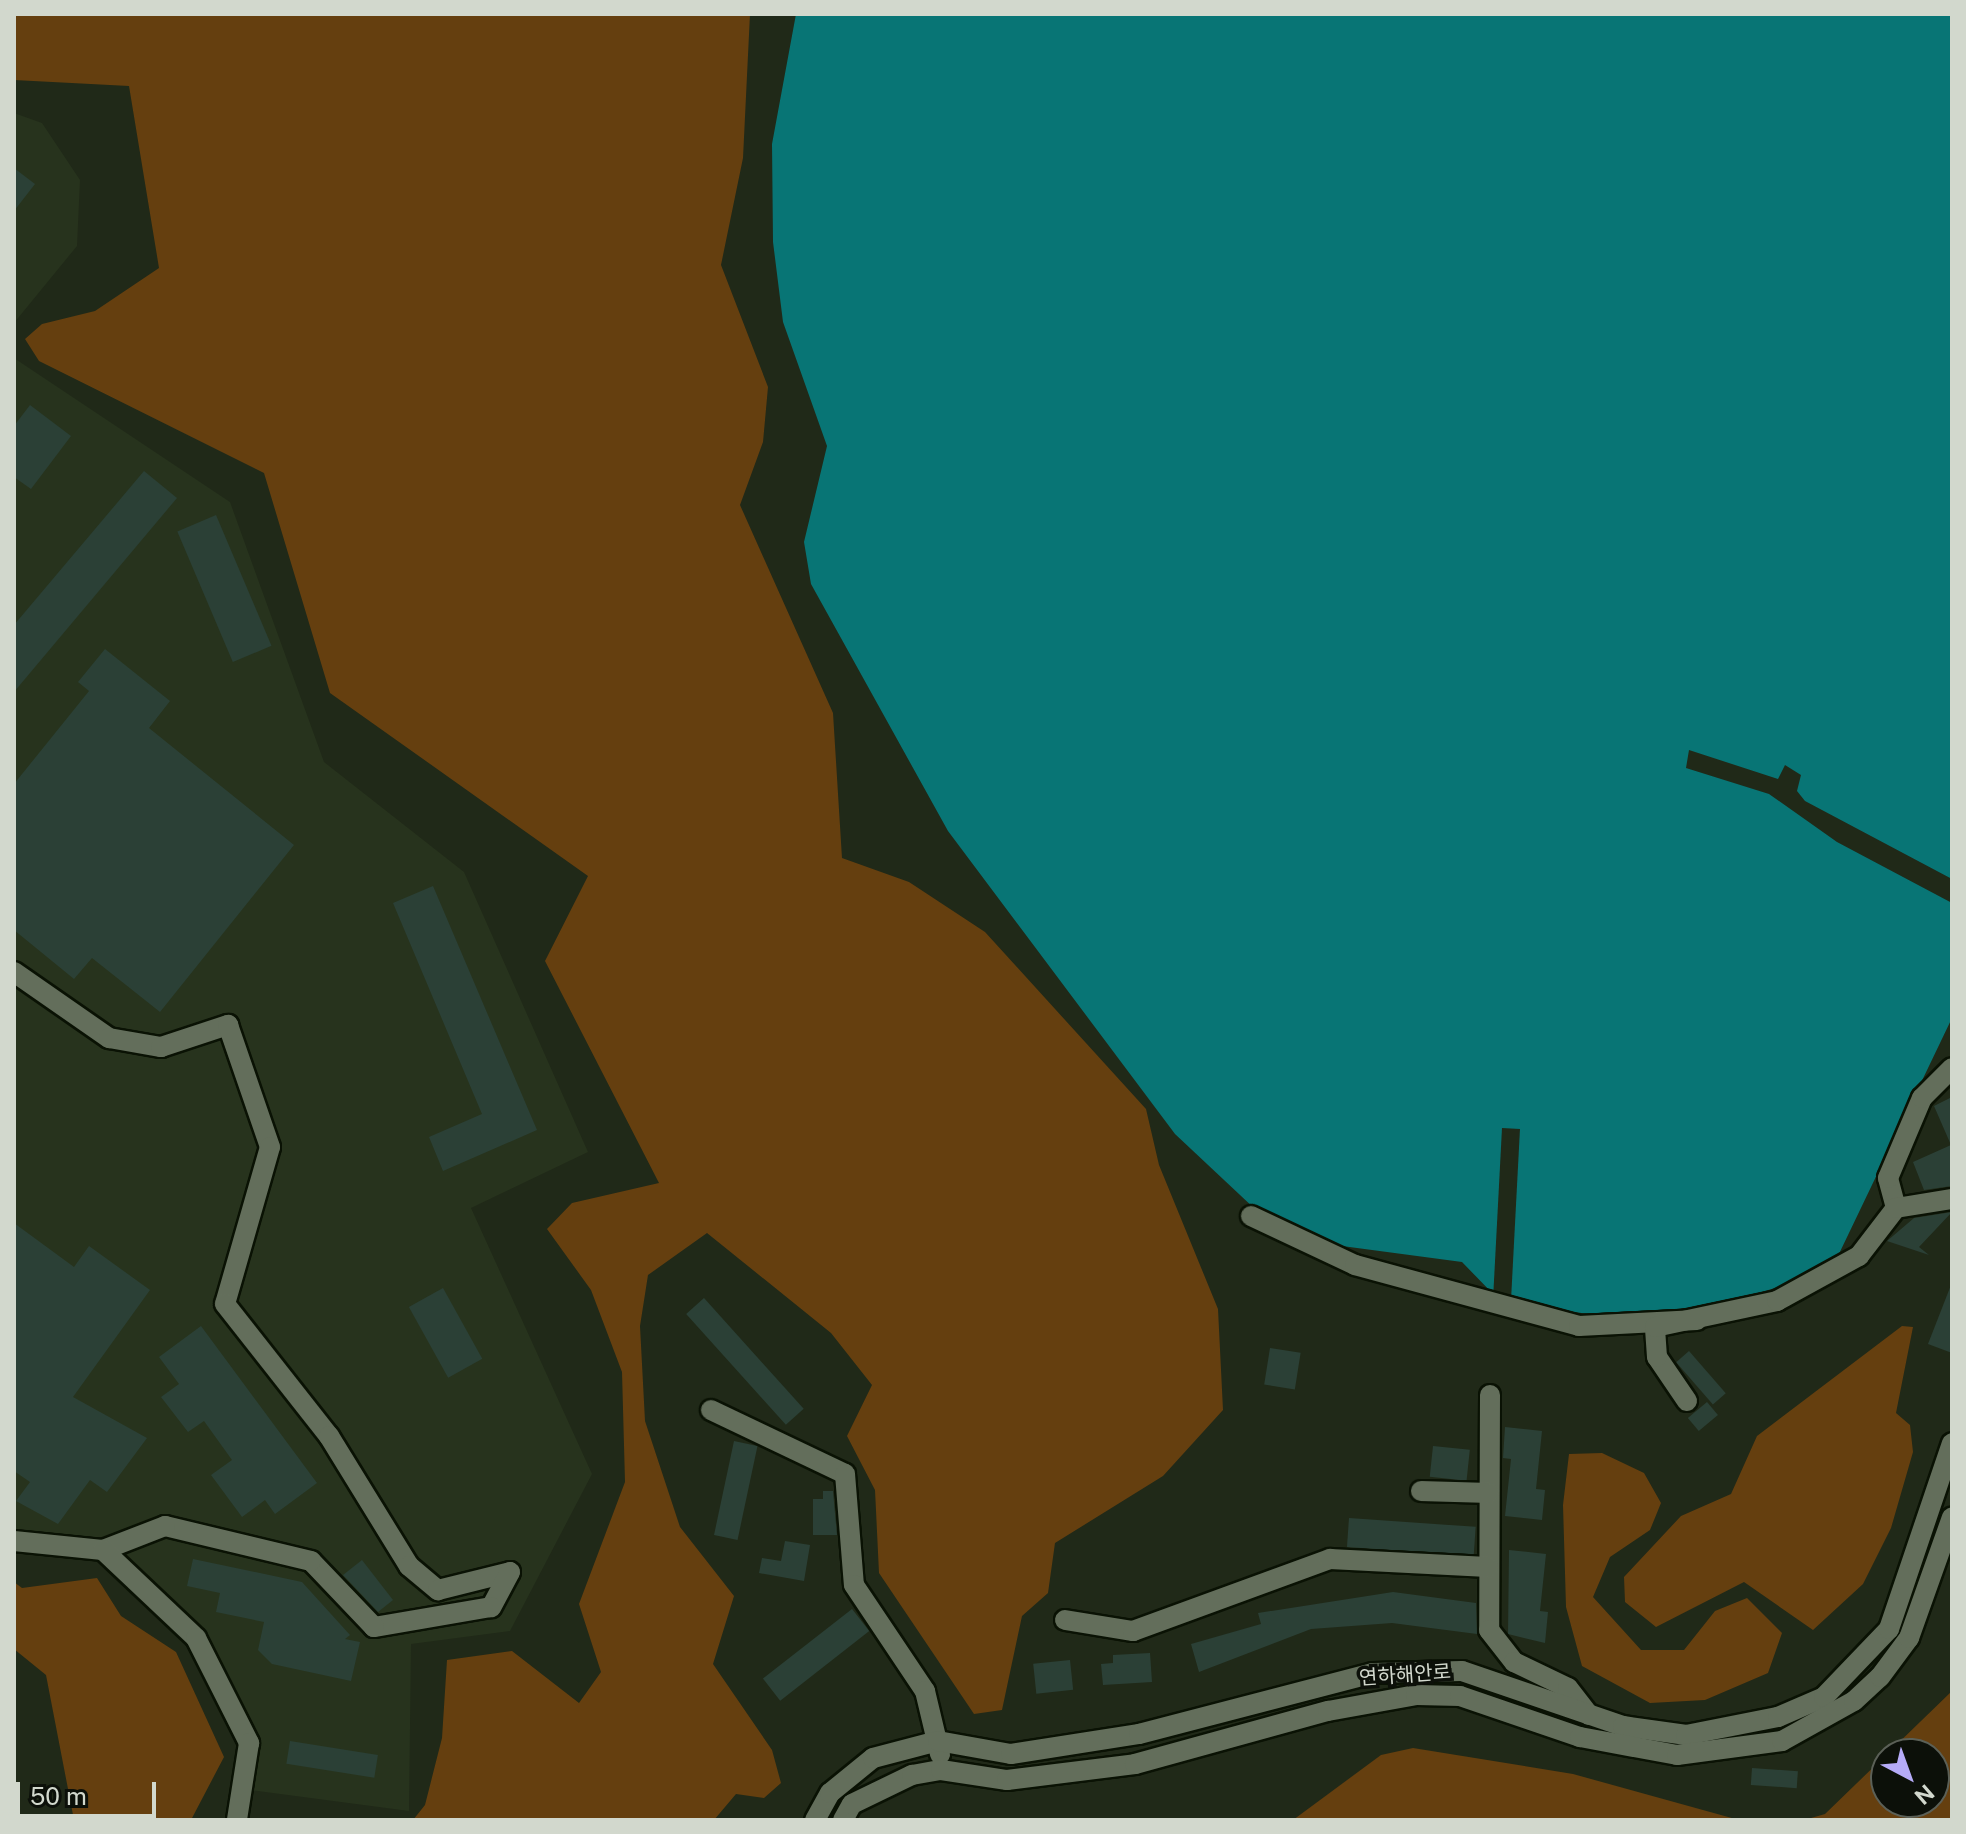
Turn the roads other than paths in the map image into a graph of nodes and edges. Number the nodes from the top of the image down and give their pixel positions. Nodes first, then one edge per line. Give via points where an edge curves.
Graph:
1 (14, 972) edge
2 (1952, 1068) edge
3 (1952, 1199) edge
4 (1896, 1208) junction
5 (1251, 1216) dead end
6 (1697, 1320) junction
7 (1490, 1395) dead end
8 (1687, 1401) dead end
9 (711, 1410) dead end
10 (1952, 1443) edge
11 (1421, 1491) dead end
12 (1489, 1493) junction
13 (1952, 1517) edge
14 (14, 1541) edge
15 (103, 1550) junction
16 (1488, 1567) junction
17 (1065, 1620) dead end
18 (1589, 1715) junction
19 (938, 1741) junction
20 (941, 1770) junction
21 (237, 1820) edge
22 (815, 1820) edge
23 (843, 1820) edge

1 - 15 street via 109,1038 161,1047 228,1025 270,1147 225,1304 329,1436 409,1566 438,1590 510,1572 491,1607 374,1627 311,1561 165,1526
2 - 4 street via 1922,1098 1888,1178
3 - 4 street
4 - 6 street via 1859,1256 1777,1301
5 - 6 street via 1355,1265 1579,1326
6 - 8 street via 1655,1327 1657,1357
7 - 12 street
9 - 19 street via 845,1474 854,1585 925,1691
10 - 18 street, 연하해안로 via 1889,1629 1824,1697 1742,1727 1686,1735
11 - 12 street
12 - 16 street
13 - 20 street, 연하해안로 via 1909,1638 1880,1677 1843,1708 1782,1741 1735,1751 1664,1753 1580,1737 1460,1696 1416,1695 1076,1774 1007,1780
14 - 15 street
15 - 21 street via 196,1638 249,1743
16 - 17 street via 1330,1559 1133,1631
16 - 18 street via 1489,1630 1514,1662 1568,1688
18 - 19 street, 연하해안로 via 1462,1671 1373,1673 1139,1734 1025,1752
19 - 20 street
19 - 22 street, 연하해안로 via 873,1758 830,1793
20 - 23 street, 연하해안로 via 881,1789 852,1804

